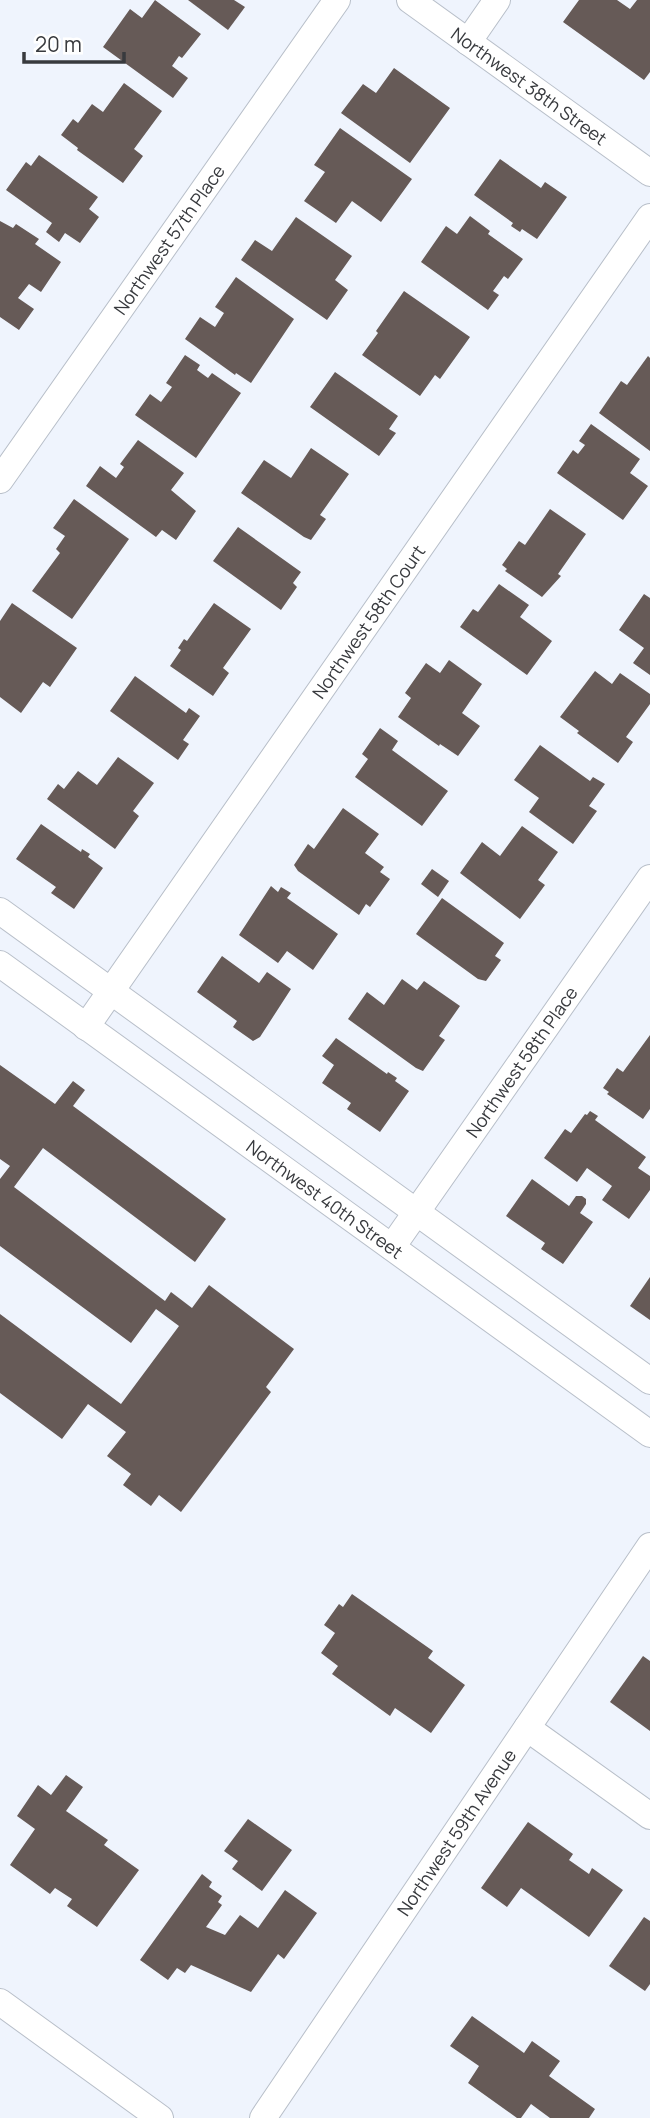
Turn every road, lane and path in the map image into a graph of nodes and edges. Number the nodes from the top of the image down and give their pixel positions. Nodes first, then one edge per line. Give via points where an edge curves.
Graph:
1 (337, 0) edge
2 (410, 0) edge
3 (497, 0) edge
4 (468, 42) junction
5 (650, 173) edge
6 (650, 218) edge
7 (0, 480) edge
8 (650, 878) edge
9 (0, 911) edge
10 (0, 964) edge
11 (111, 991) junction
12 (86, 1027) junction
13 (417, 1212) junction
14 (391, 1247) junction
15 (650, 1381) edge
16 (650, 1434) edge
17 (650, 1546) edge
18 (527, 1728) junction
19 (650, 1816) edge
20 (0, 2002) edge
21 (160, 2118) edge
22 (263, 2118) edge

1 - 7 street, Northwest 57th Place
2 - 4 street, Northwest 38th Street
3 - 4 street
4 - 5 street, Northwest 38th Street
6 - 11 street, Northwest 58th Court
8 - 13 street, Northwest 58th Place
9 - 11 street
10 - 12 street, Northwest 40th Street
11 - 12 street, Northwest 58th Court
11 - 13 street
12 - 14 street, Northwest 40th Street
13 - 14 street, Northwest 58th Place
13 - 15 street
14 - 16 street, Northwest 40th Street
17 - 18 street, Northwest 59th Avenue
18 - 19 street
18 - 22 street, Northwest 59th Avenue
20 - 21 street

